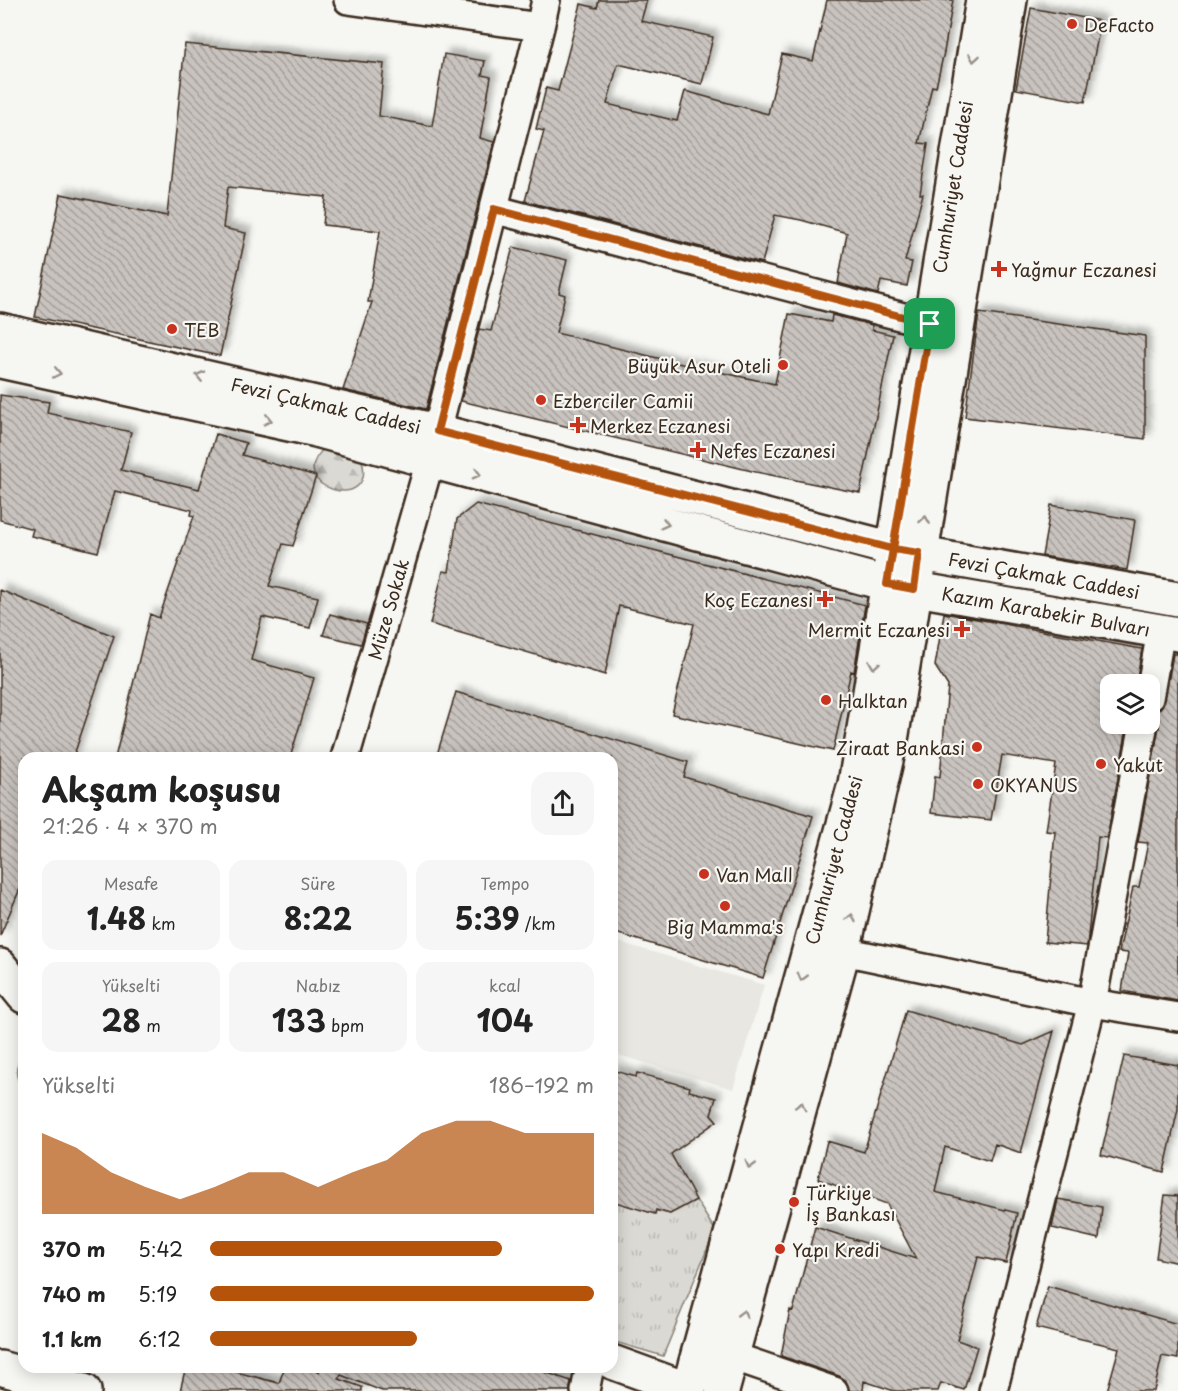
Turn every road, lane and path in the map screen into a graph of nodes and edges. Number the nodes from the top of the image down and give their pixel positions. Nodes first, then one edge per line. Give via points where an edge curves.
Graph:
1 (348, 0) edge
2 (546, 0) edge
3 (983, 0) edge
4 (1010, 0) edge
5 (540, 27) junction
6 (494, 209) junction
7 (930, 324) junction
8 (0, 330) edge
9 (0, 361) edge
10 (434, 446) junction
11 (906, 551) junction
12 (901, 586) junction
13 (1178, 599) edge
14 (1170, 633) edge
15 (1157, 674) edge
16 (1142, 734) edge
17 (347, 752) edge
18 (843, 951) junction
19 (0, 966) edge
20 (18, 988) edge
21 (1092, 1003) junction
22 (1178, 1017) edge
23 (732, 1356) junction
24 (618, 1364) edge
25 (0, 1368) edge
26 (18, 1373) edge
27 (18, 1373) edge
28 (589, 1373) edge
29 (0, 1390) edge
30 (688, 1390) edge
31 (6, 1391) edge
32 (84, 1391) edge
33 (585, 1391) edge
34 (722, 1391) edge
35 (834, 1391) edge
36 (993, 1391) edge

1 - 5 street
2 - 5 street, Müze Sokak
3 -> 7 main road, Cumhuriyet Caddesi
11 -> 4 main road, Cumhuriyet Caddesi
5 - 6 street, Müze Sokak
6 - 7 street
6 - 10 street, Müze Sokak
7 - 11 main road, Cumhuriyet Caddesi
10 -> 8 main road, Fevzi Çakmak Caddesi
9 -> 10 main road, Fevzi Çakmak Caddesi via 316,430
10 - 11 main road, Fevzi Çakmak Caddesi
10 -> 12 main road, Fevzi Çakmak Caddesi
10 - 17 street, Müze Sokak
11 - 12 main road, Cumhuriyet Caddesi
11 - 13 main road, Fevzi Çakmak Caddesi
12 - 14 main road, Kazım Karabekir Bulvarı
18 -> 12 main road, Cumhuriyet Caddesi via 892,734
12 -> 30 main road, Cumhuriyet Caddesi via 855,784
14 - 15 street
16 - 21 street
18 - 21 street
23 -> 18 main road, Cumhuriyet Caddesi
19 - 20 main road
21 - 22 street
21 - 36 street
23 - 34 main road, Cumhuriyet Caddesi
23 - 35 street
24 - 30 main road
25 - 27 main road
26 - 32 main road
28 - 33 street
29 - 31 main road

